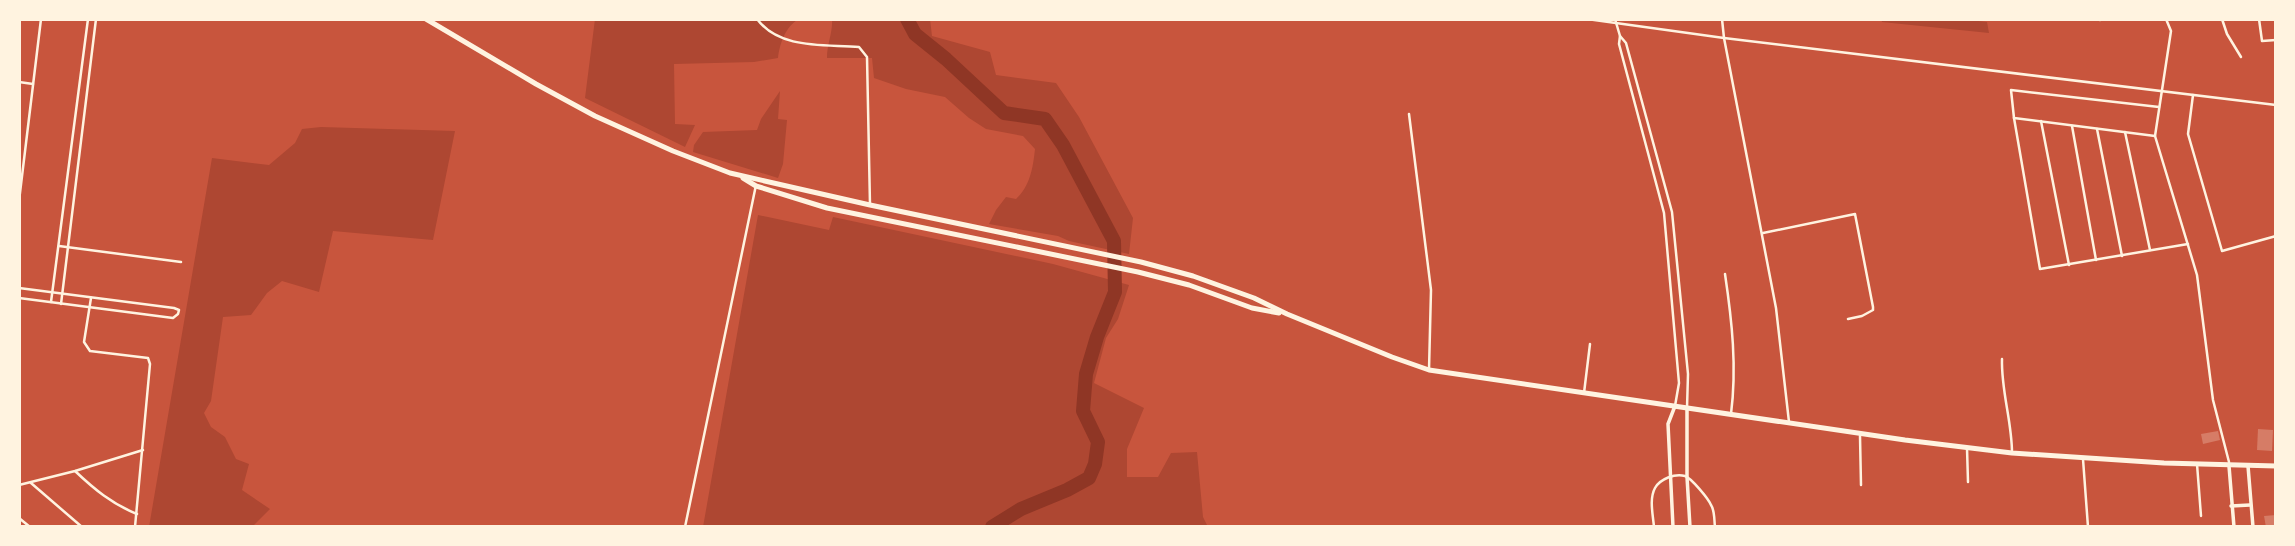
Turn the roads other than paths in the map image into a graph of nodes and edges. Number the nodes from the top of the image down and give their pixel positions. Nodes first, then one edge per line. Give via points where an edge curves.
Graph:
1 (41, 19) edge
2 (88, 19) edge
3 (96, 19) edge
4 (426, 19) edge
5 (757, 19) edge
6 (1587, 19) edge
7 (1722, 19) edge
8 (2166, 19) edge
9 (2222, 19) edge
10 (2259, 19) edge
11 (1616, 21) edge
12 (1620, 36) junction
13 (1724, 38) junction
14 (2276, 40) edge
15 (2241, 57) dead end
16 (19, 82) edge
17 (33, 84) junction
18 (2162, 91) junction
19 (2193, 95) junction
20 (2276, 105) edge
21 (2159, 107) junction
22 (1409, 114) dead end
23 (2014, 118) junction
24 (2041, 121) junction
25 (2072, 124) junction
26 (2096, 128) junction
27 (2125, 132) junction
28 (2155, 136) junction
29 (741, 177) junction
30 (758, 179) junction
31 (756, 186) junction
32 (19, 201) edge
33 (870, 205) junction
34 (1763, 233) junction
35 (2276, 236) edge
36 (2188, 244) junction
37 (59, 246) junction
38 (68, 247) junction
39 (2150, 250) junction
40 (2122, 256) junction
41 (2096, 260) junction
42 (181, 262) dead end
43 (2069, 265) junction
44 (1725, 274) dead end
45 (19, 288) edge
46 (52, 293) junction
47 (62, 294) junction
48 (19, 298) edge
49 (91, 298) junction
50 (51, 302) junction
51 (61, 304) junction
52 (90, 307) junction
53 (1287, 314) junction
54 (1848, 319) dead end
55 (1590, 344) dead end
56 (2001, 359) dead end
57 (1429, 370) junction
58 (1584, 393) junction
59 (1675, 406) junction
60 (1688, 408) junction
61 (1731, 414) junction
62 (1789, 422) junction
63 (1860, 432) junction
64 (1967, 448) junction
65 (143, 450) junction
66 (2011, 453) junction
67 (2083, 459) junction
68 (2197, 464) junction
69 (2229, 466) junction
70 (2248, 466) junction
71 (2276, 466) edge
72 (75, 471) junction
73 (1687, 477) junction
74 (1669, 478) junction
75 (1968, 482) dead end
76 (31, 483) junction
77 (19, 485) edge
78 (1861, 485) dead end
79 (2251, 505) junction
80 (2231, 506) junction
81 (136, 514) junction
82 (2201, 516) dead end
83 (19, 518) edge
84 (30, 527) edge
85 (82, 527) edge
86 (135, 527) edge
87 (685, 527) edge
88 (1654, 527) edge
89 (1673, 527) edge
90 (1690, 527) edge
91 (1715, 527) edge
92 (2088, 527) edge
93 (2234, 527) edge
94 (2253, 527) edge

1 - 17 street
2 - 37 street
3 - 38 street
4 - 29 highway via 595,116
5 - 33 street via 764,29 789,42 859,47 867,57
6 - 11 street
7 - 13 street
8 - 18 street via 2171,31
9 - 15 street
10 - 14 street via 2262,41
11 - 12 street
11 - 13 street
12 - 59 street via 1664,213 1679,383
12 - 60 street via 1626,43 1672,212
13 - 18 street
13 - 34 street
16 - 17 street
17 - 32 street
18 - 19 street
18 - 21 street
19 - 20 street
19 - 35 street via 2188,134 2221,251
21 - 23 street via 2011,90
21 - 28 street
22 - 57 street via 1431,290
23 - 24 street
23 - 43 street via 2040,269
24 - 25 street
24 - 43 street
25 - 26 street
25 - 41 street
26 - 27 street
26 - 40 street
27 - 28 street
27 - 39 street
28 - 36 street
29 - 30 highway
29 - 31 highway
30 - 31 street
30 - 33 highway
31 - 53 highway via 870,218 1138,272 1252,308
31 - 87 street
33 - 53 highway via 1141,261 1254,298
34 - 54 street via 1855,214 1873,307
34 - 62 street via 1780,330
36 - 39 street
36 - 69 street via 2197,275 2213,400
37 - 38 street
37 - 46 street
38 - 42 street
38 - 47 street
39 - 40 street
40 - 41 street
41 - 43 street
44 - 61 street via 1735,382
45 - 46 street
46 - 47 street
46 - 50 street
47 - 49 street
47 - 51 street
48 - 50 street
49 - 52 street
49 - 52 street via 174,308 178,314 173,318
50 - 51 street
51 - 52 street
52 - 65 street via 84,342 90,351 148,359 150,364
53 - 57 highway
55 - 58 street
56 - 66 street
57 - 58 highway
58 - 59 highway
59 - 60 highway
59 - 74 street via 1668,424
60 - 61 highway
60 - 73 street
61 - 62 highway
62 - 63 highway
63 - 64 highway
63 - 78 street
64 - 66 highway
64 - 75 street
65 - 72 street
65 - 81 street
66 - 67 highway
67 - 68 highway
67 - 92 street
68 - 69 highway
68 - 82 street
69 - 70 highway
69 - 80 street
70 - 71 highway
70 - 79 street
72 - 76 street
72 - 81 street via 98,493
73 - 74 street
73 - 90 street
73 - 91 street via 1712,506
74 - 88 street via 1654,491
74 - 89 street
76 - 77 street
76 - 85 street
79 - 80 street
79 - 94 street
80 - 93 street
81 - 86 street
83 - 84 street

